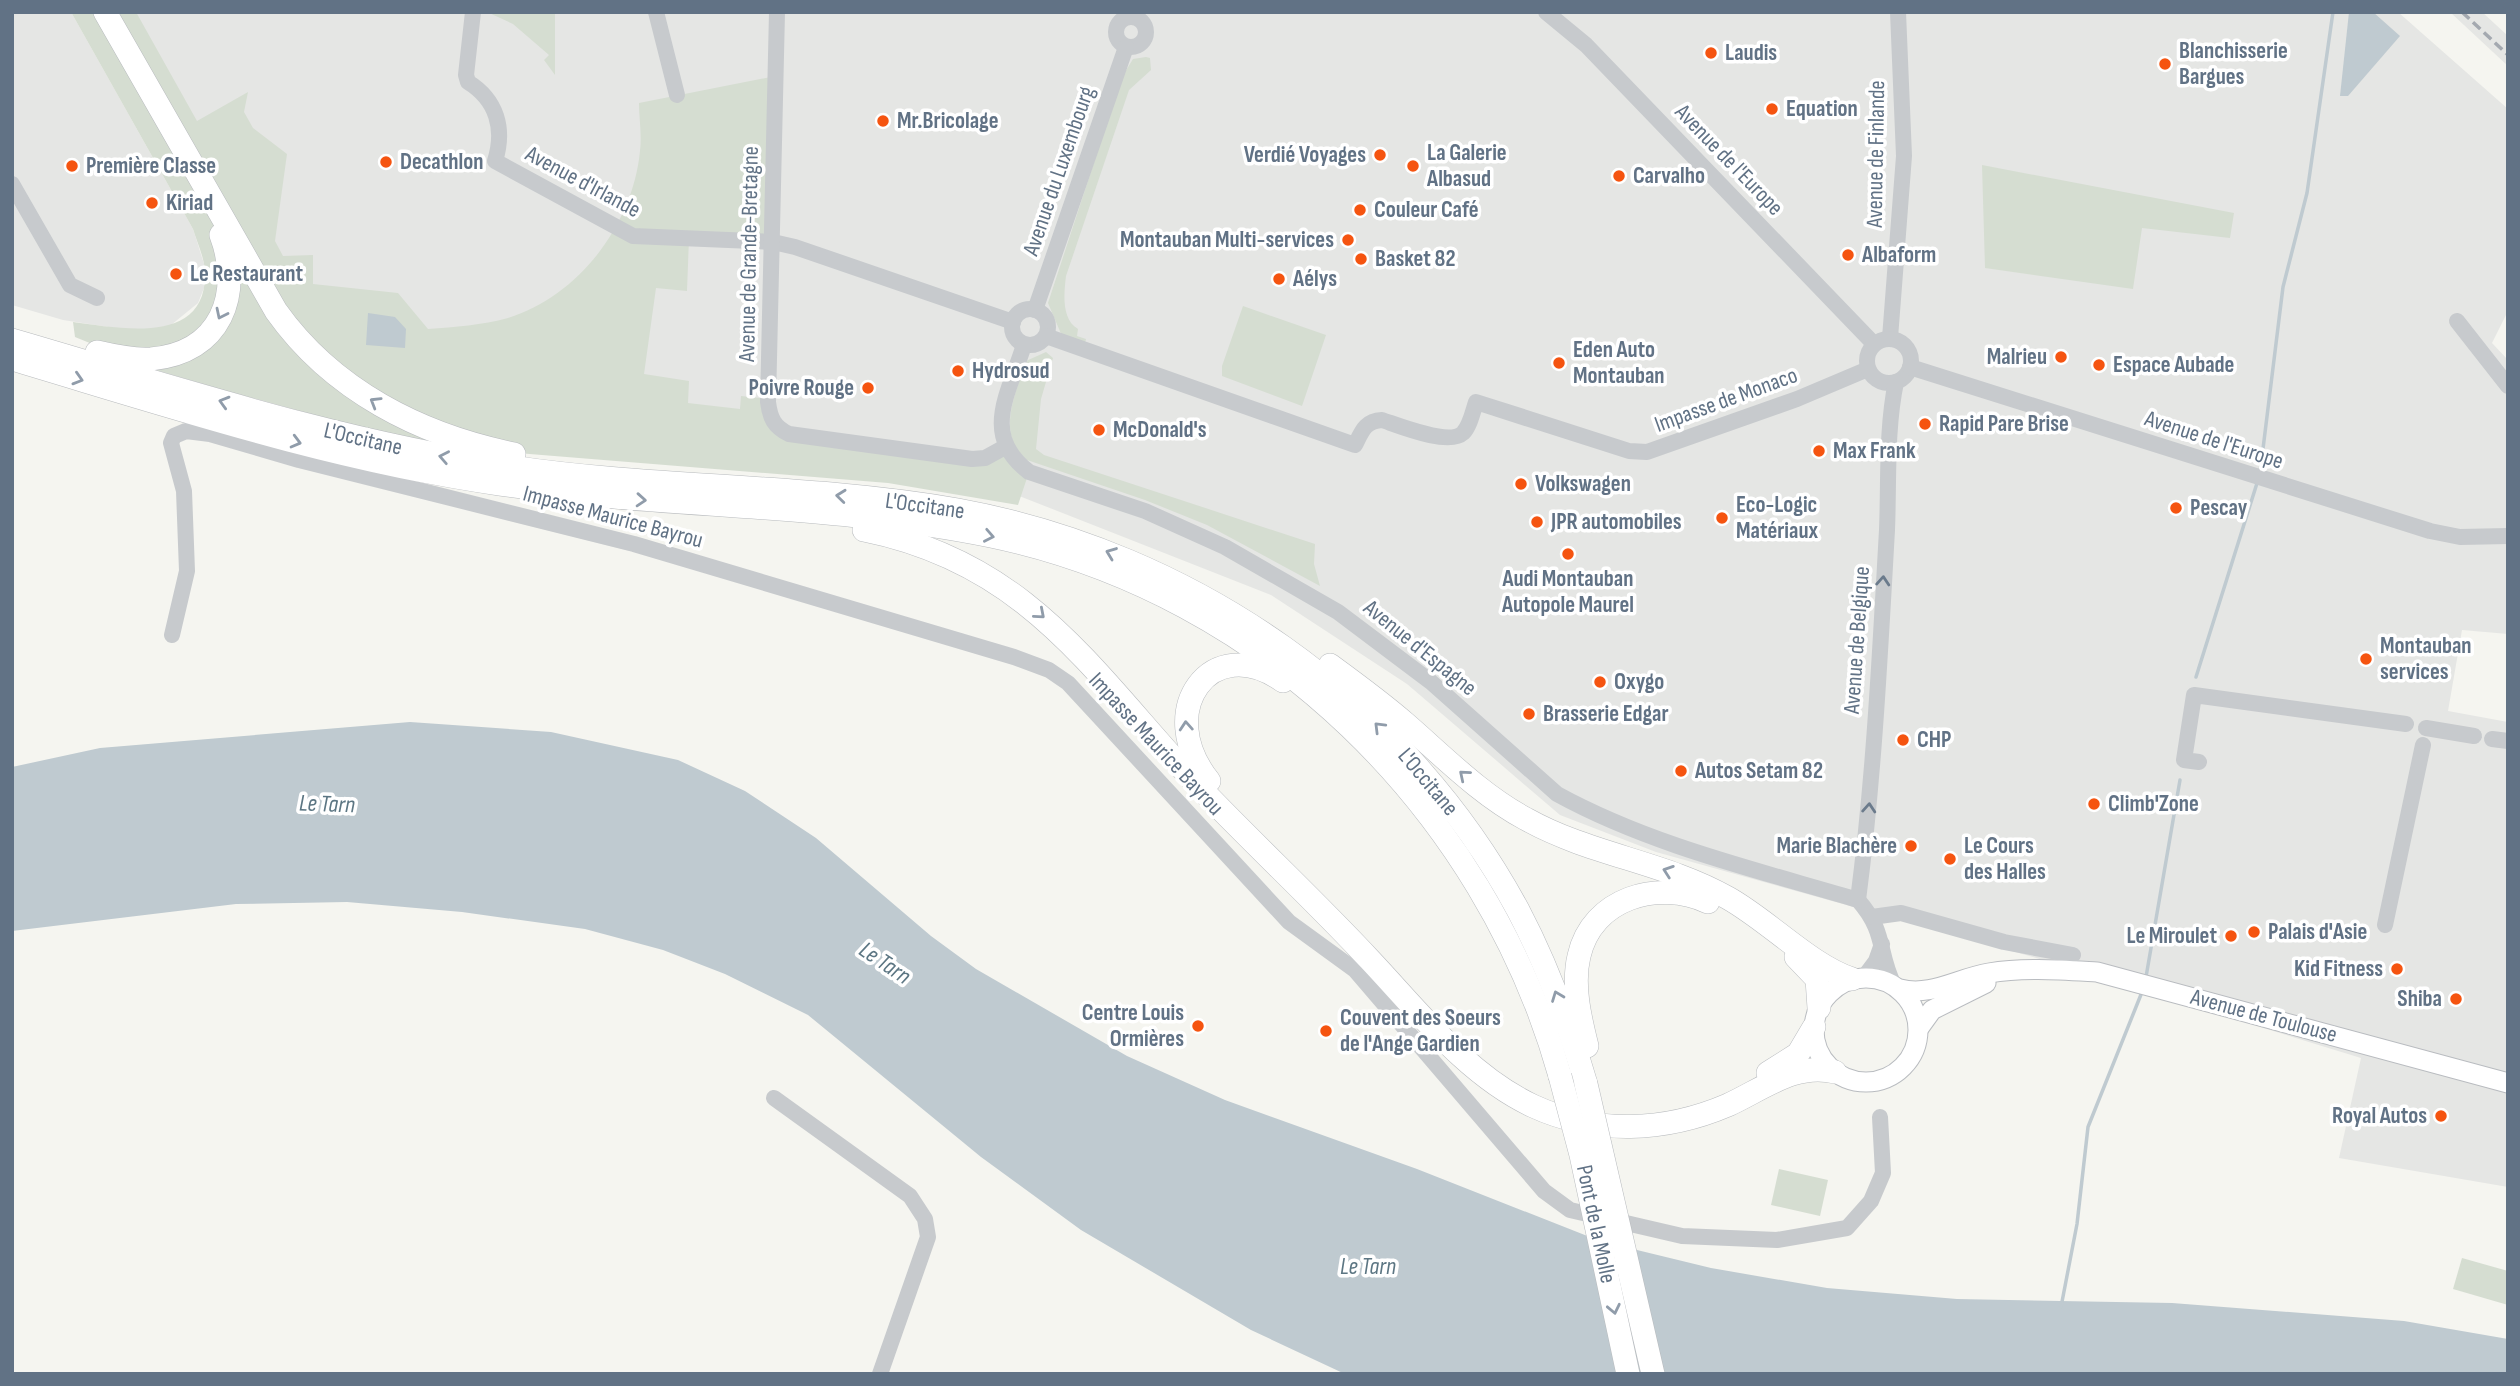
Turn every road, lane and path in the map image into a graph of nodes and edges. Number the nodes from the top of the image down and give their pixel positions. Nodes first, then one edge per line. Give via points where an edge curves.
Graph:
1 (97, 12) edge
2 (105, 12) edge
3 (473, 12) edge
4 (656, 12) edge
5 (777, 12) edge
6 (1546, 12) edge
7 (1898, 12) edge
8 (1137, 15) edge
9 (677, 95) dead end
10 (12, 184) edge
11 (773, 242) junction
12 (97, 298) dead end
13 (1035, 310) junction
14 (2457, 321) dead end
15 (1013, 322) junction
16 (12, 330) edge
17 (1046, 336) junction
18 (12, 340) edge
19 (1882, 341) junction
20 (1024, 345) junction
21 (12, 359) edge
22 (1910, 367) junction
23 (1868, 369) junction
24 (1896, 382) junction
25 (2508, 386) edge
26 (1005, 447) junction
27 (749, 489) junction
28 (726, 506) junction
29 (2508, 536) edge
30 (1200, 594) junction
31 (172, 635) dead end
32 (2406, 724) dead end
33 (2426, 728) dead end
34 (2474, 736) dead end
35 (2423, 745) dead end
36 (2199, 762) dead end
37 (1412, 791) junction
38 (1858, 900) junction
39 (1872, 916) junction
40 (2385, 925) dead end
41 (1882, 944) junction
42 (2073, 955) dead end
43 (2018, 972) junction
44 (1858, 978) junction
45 (1897, 987) junction
46 (1816, 1017) junction
47 (1919, 1028) junction
48 (1835, 1072) junction
49 (1560, 1076) joint
50 (2508, 1083) edge
51 (1592, 1085) junction
52 (774, 1098) dead end
53 (1880, 1117) dead end
54 (880, 1374) edge
55 (1628, 1374) edge
56 (1653, 1374) edge

1 -> 16 highway via 214,218 230,266 230,292 221,319 206,337 183,351 153,359 100,353
27 -> 2 highway via 492,449 409,420 350,386 303,345 276,311
3 - 11 street, Avenue d'Irlande via 466,75 495,110 501,136 495,161 633,236
4 - 9 street
5 - 11 street, Avenue de Grande-Bretagne
6 - 19 street, Avenue de l'Europe via 1586,45
7 - 19 street, Avenue de Finlande via 1904,156
8 - 13 street, Avenue du Luxembourg via 1145,37 1137,46 1126,47
10 - 12 street via 71,285
11 - 15 street, Avenue d'Irlande
11 - 26 street, Avenue de Grande-Bretagne via 768,402 778,428 789,435 972,459 985,458
13 - 15 street via 1019,313
13 - 17 street via 1046,321
14 - 25 street
15 - 20 street via 1015,338
17 - 20 street via 1036,344
17 - 23 street, Impasse de Monaco via 1355,445 1365,426 1381,420 1456,438 1466,431 1476,402 1629,451 1647,452
27 -> 18 highway, L'Occitane via 544,471 390,446
19 - 22 street via 1907,348
19 - 23 street via 1867,356
20 - 26 street via 1000,428
21 -> 28 highway, L'Occitane via 223,422 389,465 519,487
22 - 24 street
22 - 29 street, Avenue de l'Europe via 2430,531 2460,537
23 - 24 street via 1877,379
38 -> 24 street, Avenue de Belgique via 1868,825
26 - 38 street, Avenue d'Espagne via 1029,472 1145,511 1225,547 1338,612 1431,682 1557,794 1576,805 1633,830
30 -> 27 highway, L'Occitane via 1093,547 995,518 887,500
28 -> 37 highway, L'Occitane via 875,518 994,537 1043,549 1135,583 1261,652 1340,716
28 -> 48 highway via 894,537 952,556 1006,587 1051,624 1208,796 1440,1035 1480,1072 1531,1105 1588,1125 1644,1127 1704,1114 1806,1069
44 -> 30 highway via 1821,964 1752,913 1704,886 1599,851 1525,819 1466,777 1361,688 1274,626
51 -> 30 highway, L'Occitane via 1534,942 1458,816 1412,760 1361,709 1259,629
31 - 53 street, Impasse Maurice Bayrou via 187,571 184,491 171,443 174,436 186,431 634,544 1014,657 1068,683 1289,922 1355,970 1544,1191 1570,1210 1682,1236 1777,1240 1847,1228 1871,1200 1882,1173
32 - 36 street via 2194,695 2184,760
33 - 34 street
35 - 40 street
46 -> 37 highway via 1798,1054 1688,1108 1646,1116 1588,1115 1535,1096 1487,1065 1454,1035 1208,780 1187,739 1185,710 1190,695 1217,671 1233,667 1263,670
37 - 49 highway, L'Occitane via 1492,908 1534,1000
38 - 39 street
39 - 41 street
39 - 42 street via 1900,913 2004,942
41 - 44 street via 1876,961
41 - 45 street
43 - 45 main road, Avenue de Toulouse via 1974,976 1921,992
43 - 47 main road, Avenue de Toulouse via 1943,1003
43 - 50 main road, Avenue de Toulouse via 2097,972
44 - 45 main road
44 - 46 main road via 1833,990
45 - 47 main road via 1913,1007
46 - 48 main road via 1817,1047
46 - 51 highway via 1817,979 1804,962 1727,910 1683,892 1632,896 1608,909 1587,933 1579,956 1576,987
47 - 48 main road via 1912,1056 1891,1076 1867,1083
49 -> 55 highway, Pont de la Molle, bridge
51 - 56 highway, Pont de la Molle, bridge
52 - 54 street via 910,1196 925,1219 928,1237

